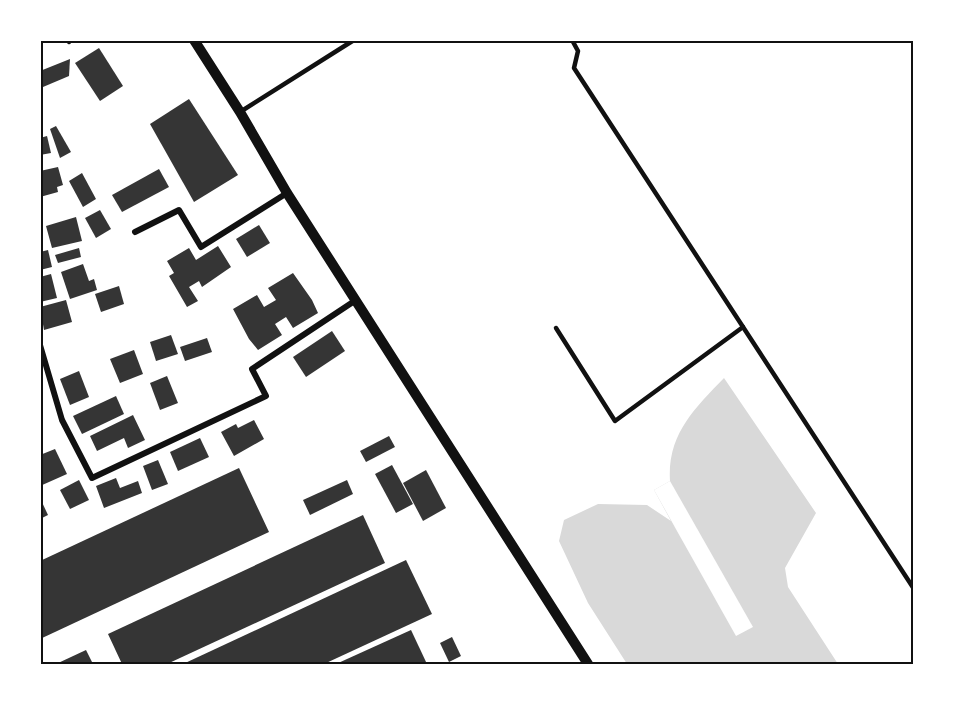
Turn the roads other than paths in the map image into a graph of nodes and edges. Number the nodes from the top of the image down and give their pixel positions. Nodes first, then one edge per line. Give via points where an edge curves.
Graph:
1 (194, 40) edge
2 (354, 40) edge
3 (572, 40) edge
4 (240, 112) junction
5 (287, 193) junction
6 (135, 232) dead end
7 (356, 300) junction
8 (743, 327) junction
9 (556, 328) dead end
10 (40, 345) edge
11 (912, 582) edge
12 (914, 589) edge
13 (588, 664) edge

1 - 4 street
2 - 4 lane
3 - 8 lane via 578,51 574,68
4 - 5 street
5 - 6 street via 201,247 179,210
5 - 7 street
7 - 10 street via 252,369 266,396 92,478 62,420
7 - 13 street
8 - 9 lane via 615,421
8 - 11 lane
11 - 12 lane

